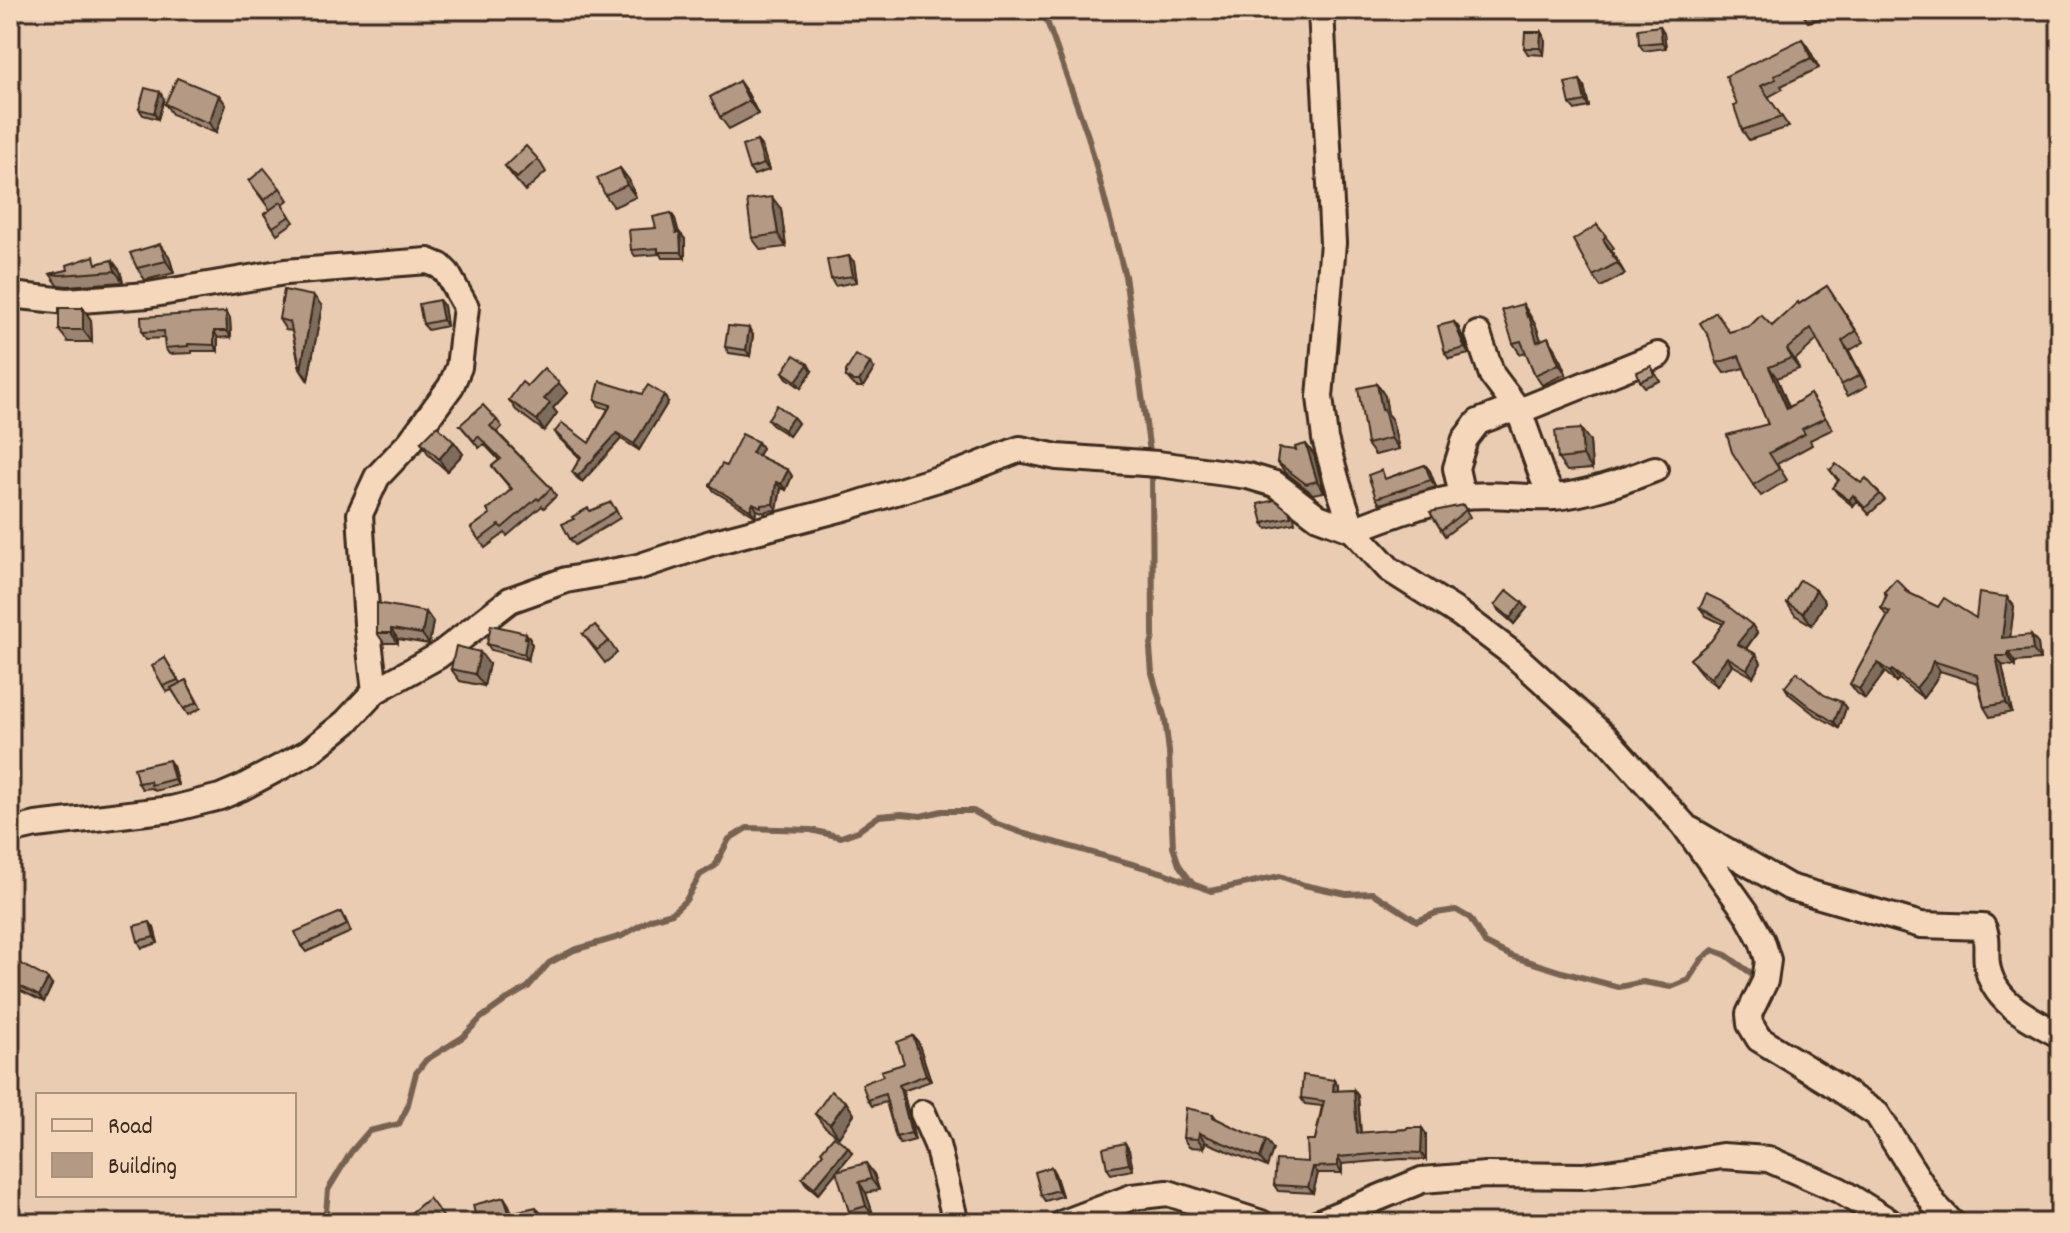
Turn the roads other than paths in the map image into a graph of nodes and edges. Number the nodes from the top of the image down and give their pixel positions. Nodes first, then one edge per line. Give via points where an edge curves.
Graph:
1 (1321, 10) edge
2 (10, 295) edge
3 (1478, 334) dead end
4 (1658, 355) dead end
5 (1519, 411) junction
6 (1655, 469) dead end
7 (1462, 496) junction
8 (1553, 497) junction
9 (1353, 530) junction
10 (375, 691) junction
11 (1684, 825) junction
12 (10, 831) edge
13 (2060, 1035) edge
14 (923, 1113) dead end
15 (956, 1223) edge
16 (1063, 1223) edge
17 (1261, 1223) edge
18 (1317, 1223) edge
19 (1892, 1223) edge
20 (1952, 1223) edge

1 - 9 street via 1333,243 1320,397 1325,439
2 - 10 street via 67,301 135,296 285,272 428,261 447,273 466,307 459,367 410,442 377,477 360,514
3 - 5 street via 1492,375
4 - 5 street
5 - 7 street via 1478,422 1465,439 1456,468
5 - 8 street
6 - 8 street
7 - 8 street
7 - 9 street via 1406,509
9 - 10 street via 1318,517 1275,484 1248,476 1020,449 844,508 638,567 566,580 510,600 438,656
9 - 11 street via 1389,569 1513,654 1607,739
10 - 12 street via 309,752 220,797 172,809
11 - 13 street via 1789,887 1921,925 1983,927 1987,966 2008,1005
11 - 20 street via 1762,941 1768,960 1765,981 1749,1014 1759,1039 1877,1114 1934,1204
14 - 15 street via 937,1145
16 - 17 street via 1132,1197 1168,1193
18 - 19 street via 1422,1180 1584,1176 1722,1156 1768,1159 1839,1190

